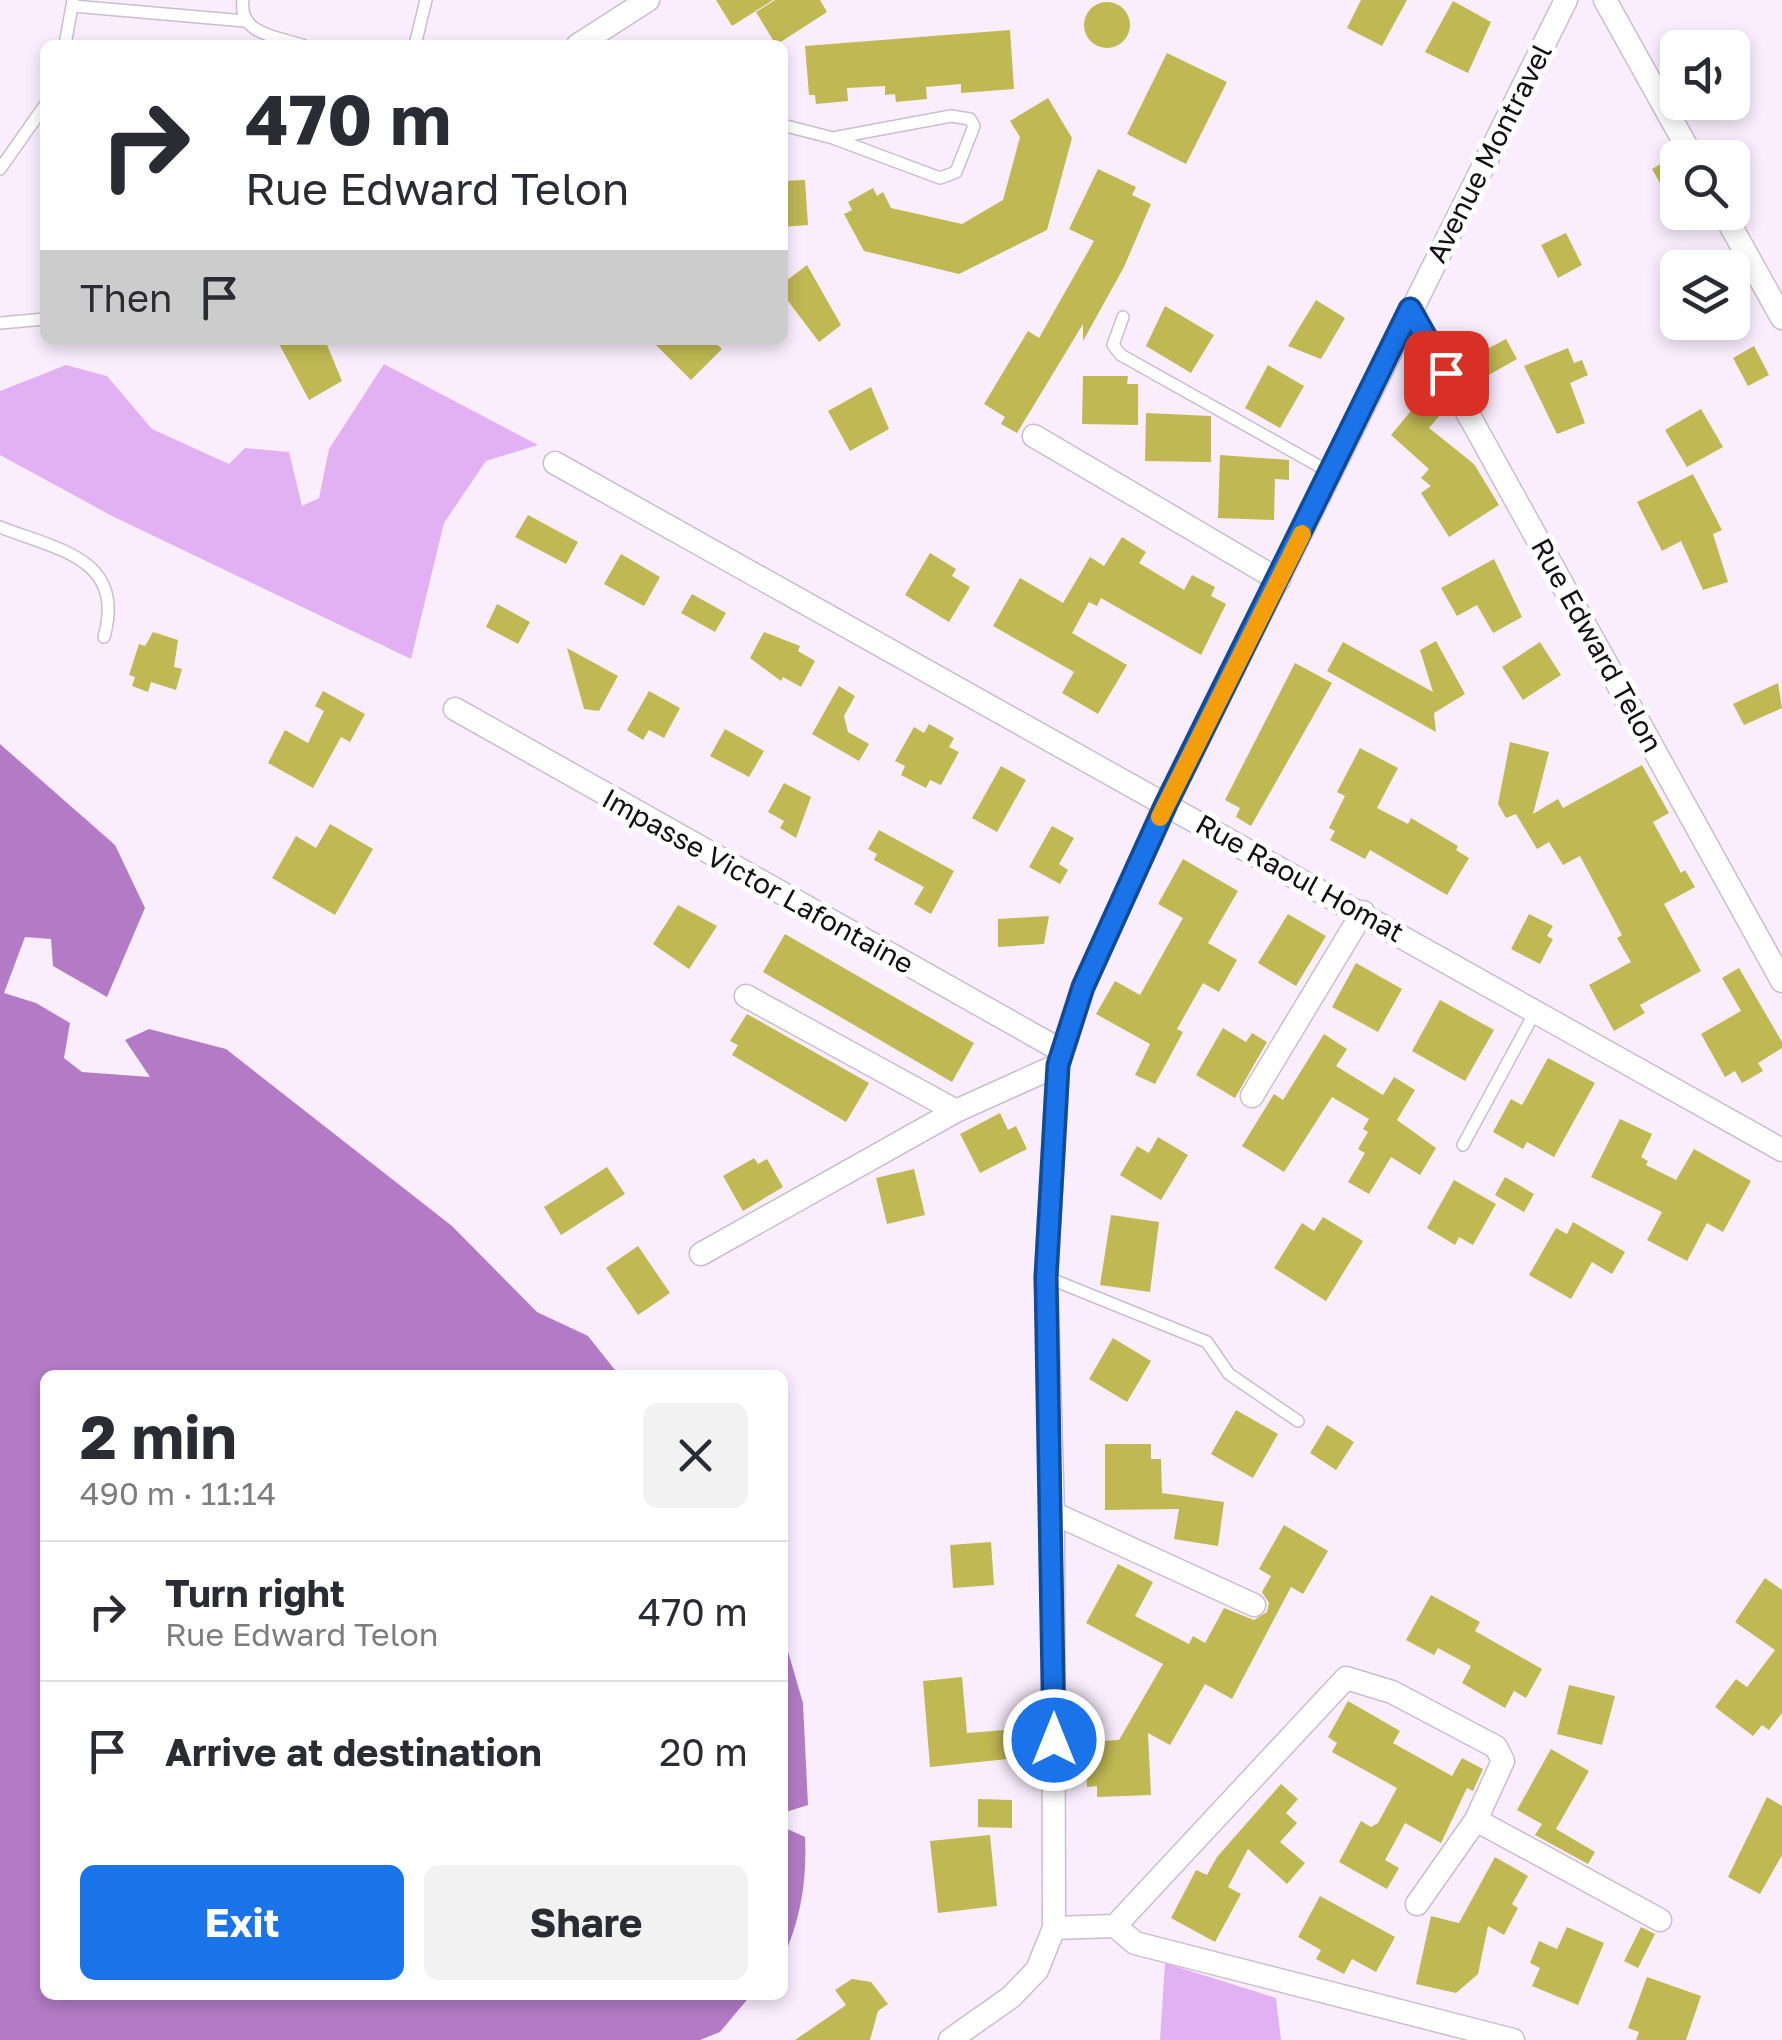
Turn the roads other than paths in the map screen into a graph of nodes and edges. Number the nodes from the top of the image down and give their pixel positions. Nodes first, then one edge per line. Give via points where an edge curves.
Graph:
1 (243, 0) edge
2 (426, 0) edge
3 (648, 0) edge
4 (1566, 0) edge
5 (1605, 0) edge
6 (73, 3) edge
7 (245, 20) junction
8 (66, 40) edge
9 (287, 40) edge
10 (415, 40) edge
11 (586, 40) edge
12 (40, 112) edge
13 (788, 127) edge
14 (833, 138) junction
15 (1683, 140) edge
16 (0, 168) edge
17 (1733, 230) edge
18 (1410, 309) junction
19 (1122, 317) dead end
20 (1782, 318) edge
21 (40, 319) edge
22 (0, 323) edge
23 (1034, 436) dead end
24 (554, 463) dead end
25 (1333, 474) junction
26 (0, 527) edge
27 (1279, 580) junction
28 (104, 637) dead end
29 (454, 709) dead end
30 (1166, 804) junction
31 (1363, 912) junction
32 (1782, 981) edge
33 (746, 996) dead end
34 (1536, 1009) junction
35 (1060, 1058) junction
36 (1252, 1096) dead end
37 (956, 1111) junction
38 (1463, 1145) dead end
39 (1782, 1150) edge
40 (701, 1254) dead end
41 (1046, 1277) junction
42 (1298, 1421) dead end
43 (1053, 1513) junction
44 (1254, 1605) dead end
45 (1476, 1820) junction
46 (1417, 1904) dead end
47 (1660, 1920) dead end
48 (1114, 1926) junction
49 (1054, 1928) junction
50 (950, 2040) edge
51 (1513, 2040) edge

1 - 7 lane
2 - 10 lane
3 - 11 street
4 - 18 street, Avenue Montravel
5 - 15 street
6 - 7 lane
6 - 8 lane
7 - 9 lane
12 - 16 lane
13 - 14 lane
14 - 14 lane via 948,178 974,126 951,116
17 - 20 street
18 - 25 street, Avenue Montravel
18 - 32 street, Rue Edward Telon
19 - 25 lane via 1113,344 1121,355
21 - 22 lane
23 - 27 street
24 - 30 street, Rue Raoul Homat
25 - 27 street, Avenue Montravel
26 - 28 lane via 84,560 104,580 111,614
27 - 30 street, Avenue Montravel
29 - 35 street, Impasse Victor Lafontaine
30 - 31 street, Rue Raoul Homat
30 - 35 street, Avenue Montravel via 1083,987
31 - 34 street, Rue Raoul Homat
31 - 36 street
33 - 37 street
34 - 38 lane
34 - 39 street, Rue Raoul Homat
35 - 37 street
35 - 41 street, Avenue Montravel
37 - 40 street
41 - 42 lane via 1207,1342 1229,1374
41 - 43 street, Avenue Montravel
43 - 44 street
43 - 49 street, Avenue Montravel
45 - 46 street
45 - 47 street
45 - 48 street via 1503,1761 1496,1747 1392,1692 1346,1678
48 - 49 street
48 - 51 street via 1135,1943
49 - 50 street, Avenue Montravel via 1037,1970

